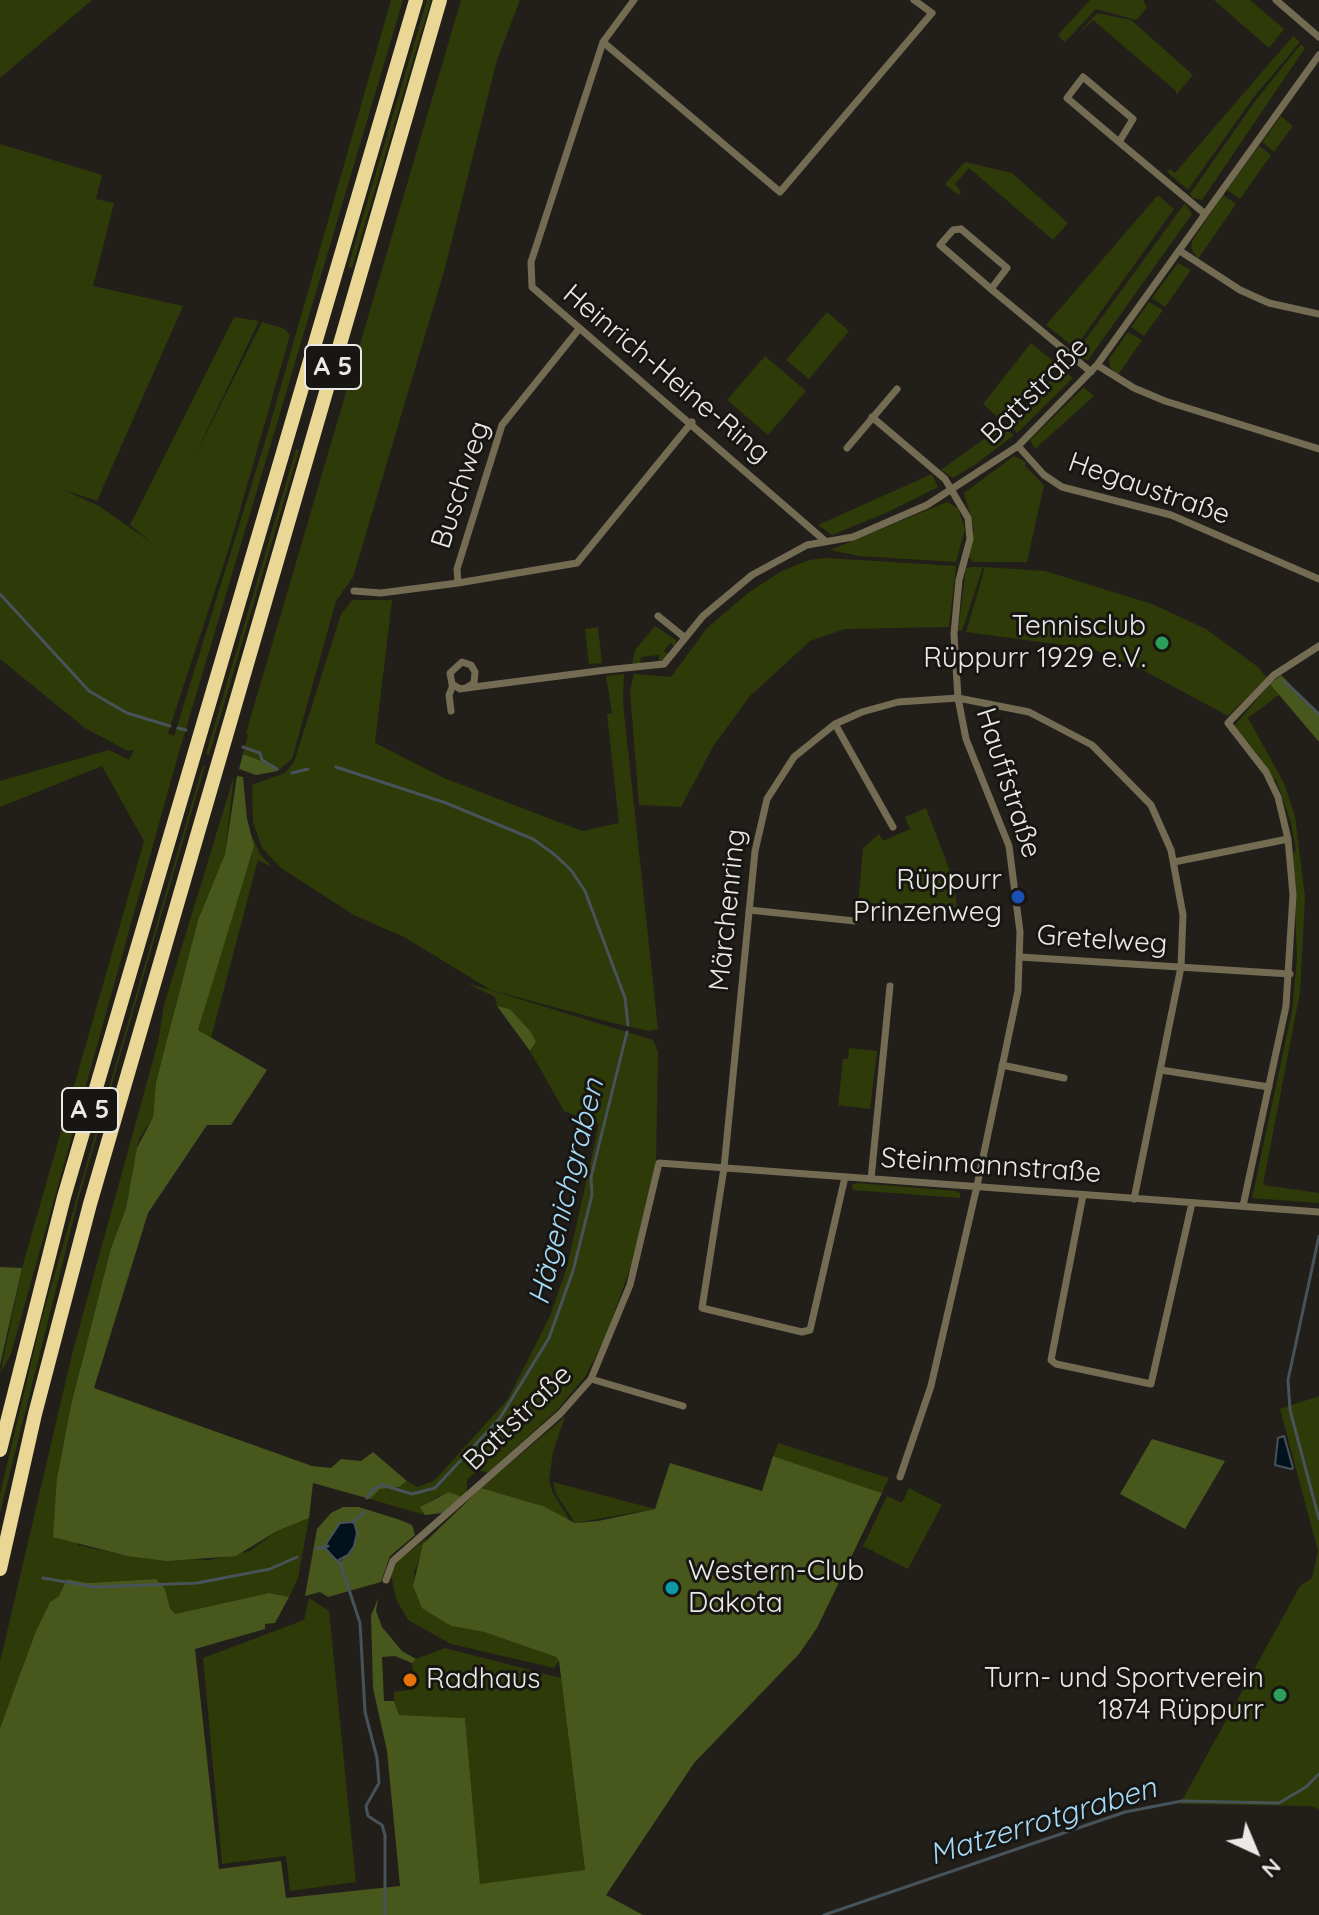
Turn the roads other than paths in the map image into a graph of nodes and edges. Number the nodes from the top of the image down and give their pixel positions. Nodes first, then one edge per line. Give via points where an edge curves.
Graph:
1 (416, 0) edge
2 (440, 0) edge
3 (634, 0) edge
4 (914, 0) edge
5 (1276, 0) edge
6 (1319, 37) edge
7 (603, 42) junction
8 (1319, 55) edge
9 (1119, 142) junction
10 (1205, 214) junction
11 (1180, 251) junction
12 (991, 289) junction
13 (1319, 314) edge
14 (579, 329) junction
15 (1094, 368) junction
16 (897, 389) dead end
17 (872, 417) junction
18 (692, 422) junction
19 (1018, 446) junction
20 (847, 448) dead end
21 (1319, 449) edge
22 (954, 490) junction
23 (824, 540) junction
24 (1319, 579) edge
25 (458, 583) junction
26 (354, 591) dead end
27 (658, 616) dead end
28 (684, 637) junction
29 (1319, 646) edge
30 (453, 685) junction
31 (466, 688) junction
32 (958, 698) junction
33 (451, 711) dead end
34 (835, 724) junction
35 (893, 827) dead end
36 (1288, 839) junction
37 (1174, 862) junction
38 (749, 910) junction
39 (855, 921) dead end
40 (1020, 957) junction
41 (1181, 967) junction
42 (1290, 974) junction
43 (890, 986) dead end
44 (1002, 1065) junction
45 (1161, 1070) junction
46 (1064, 1078) dead end
47 (1269, 1087) junction
48 (659, 1163) joint
49 (724, 1168) junction
50 (845, 1177) junction
51 (871, 1179) junction
52 (977, 1186) junction
53 (1083, 1195) junction
54 (1134, 1199) junction
55 (1192, 1203) junction
56 (1243, 1206) junction
57 (1319, 1212) edge
58 (591, 1379) junction
59 (683, 1406) dead end
60 (0, 1450) edge
61 (900, 1477) dead end
62 (0, 1569) edge
63 (386, 1580) dead end

1 - 60 highway, A 5 via 64,1197
2 - 62 highway, A 5 via 90,1204
3 - 7 street, Heinrich-Heine-Ring
4 - 7 street via 932,13 780,192
5 - 6 street
7 - 14 street, Heinrich-Heine-Ring via 529,271 538,295
8 - 10 street, Battstraße
9 - 9 street via 1133,119 1083,77 1067,98
9 - 10 street
10 - 11 street, Battstraße
11 - 13 street via 1240,290 1269,303
11 - 15 street, Battstraße
12 - 12 street via 940,245 953,230 961,229 1007,268
12 - 15 street
14 - 18 street, Heinrich-Heine-Ring
14 - 25 street, Buschweg via 502,425 457,569
15 - 19 street, Battstraße
15 - 21 street via 1156,398
16 - 17 street
17 - 20 street
17 - 22 street
18 - 23 street, Heinrich-Heine-Ring
18 - 25 street via 577,563
19 - 22 street, Battstraße
19 - 24 street, Hegaustraße via 1062,487 1159,510
22 - 23 street, Battstraße via 853,537
22 - 32 street, Hauffstraße via 970,527 954,625
23 - 28 street, Battstraße via 752,575
25 - 26 street via 381,593
27 - 28 street
28 - 31 street, Battstraße via 664,664
29 - 36 street via 1274,675 1228,723 1266,772
30 - 31 street
30 - 31 street via 451,669 465,662 476,676
30 - 33 street
32 - 34 street, Märchenring via 898,702
32 - 37 street, Märchenring via 1029,712 1092,745 1151,805
32 - 40 street, Hauffstraße via 966,739 1009,846
34 - 35 street
34 - 38 street, Märchenring via 794,757 767,799
36 - 37 street
36 - 42 street via 1293,895
37 - 41 street, Märchenring via 1183,915
38 - 39 street
38 - 49 street, Märchenring
40 - 41 street, Gretelweg
40 - 44 street, Hauffstraße
41 - 42 street, Gretelweg
41 - 45 street, Märchenring
42 - 47 street
43 - 51 street
44 - 46 street
44 - 52 street, Hauffstraße
45 - 47 street
45 - 54 street, Märchenring
47 - 56 street
48 - 49 street, Steinmannstraße
48 - 58 street, Battstraße via 630,1285
49 - 50 street, Steinmannstraße
49 - 50 street, Märchenring via 702,1308 802,1332 813,1323
50 - 51 street, Steinmannstraße
51 - 52 street, Steinmannstraße
52 - 53 street, Steinmannstraße
52 - 61 street, Hauffstraße via 931,1386
53 - 54 street, Steinmannstraße
53 - 55 street via 1051,1360 1147,1384 1155,1379
54 - 55 street, Steinmannstraße
55 - 56 street, Steinmannstraße
56 - 57 street, Steinmannstraße
58 - 59 street
58 - 63 street, Battstraße via 560,1414 393,1561

